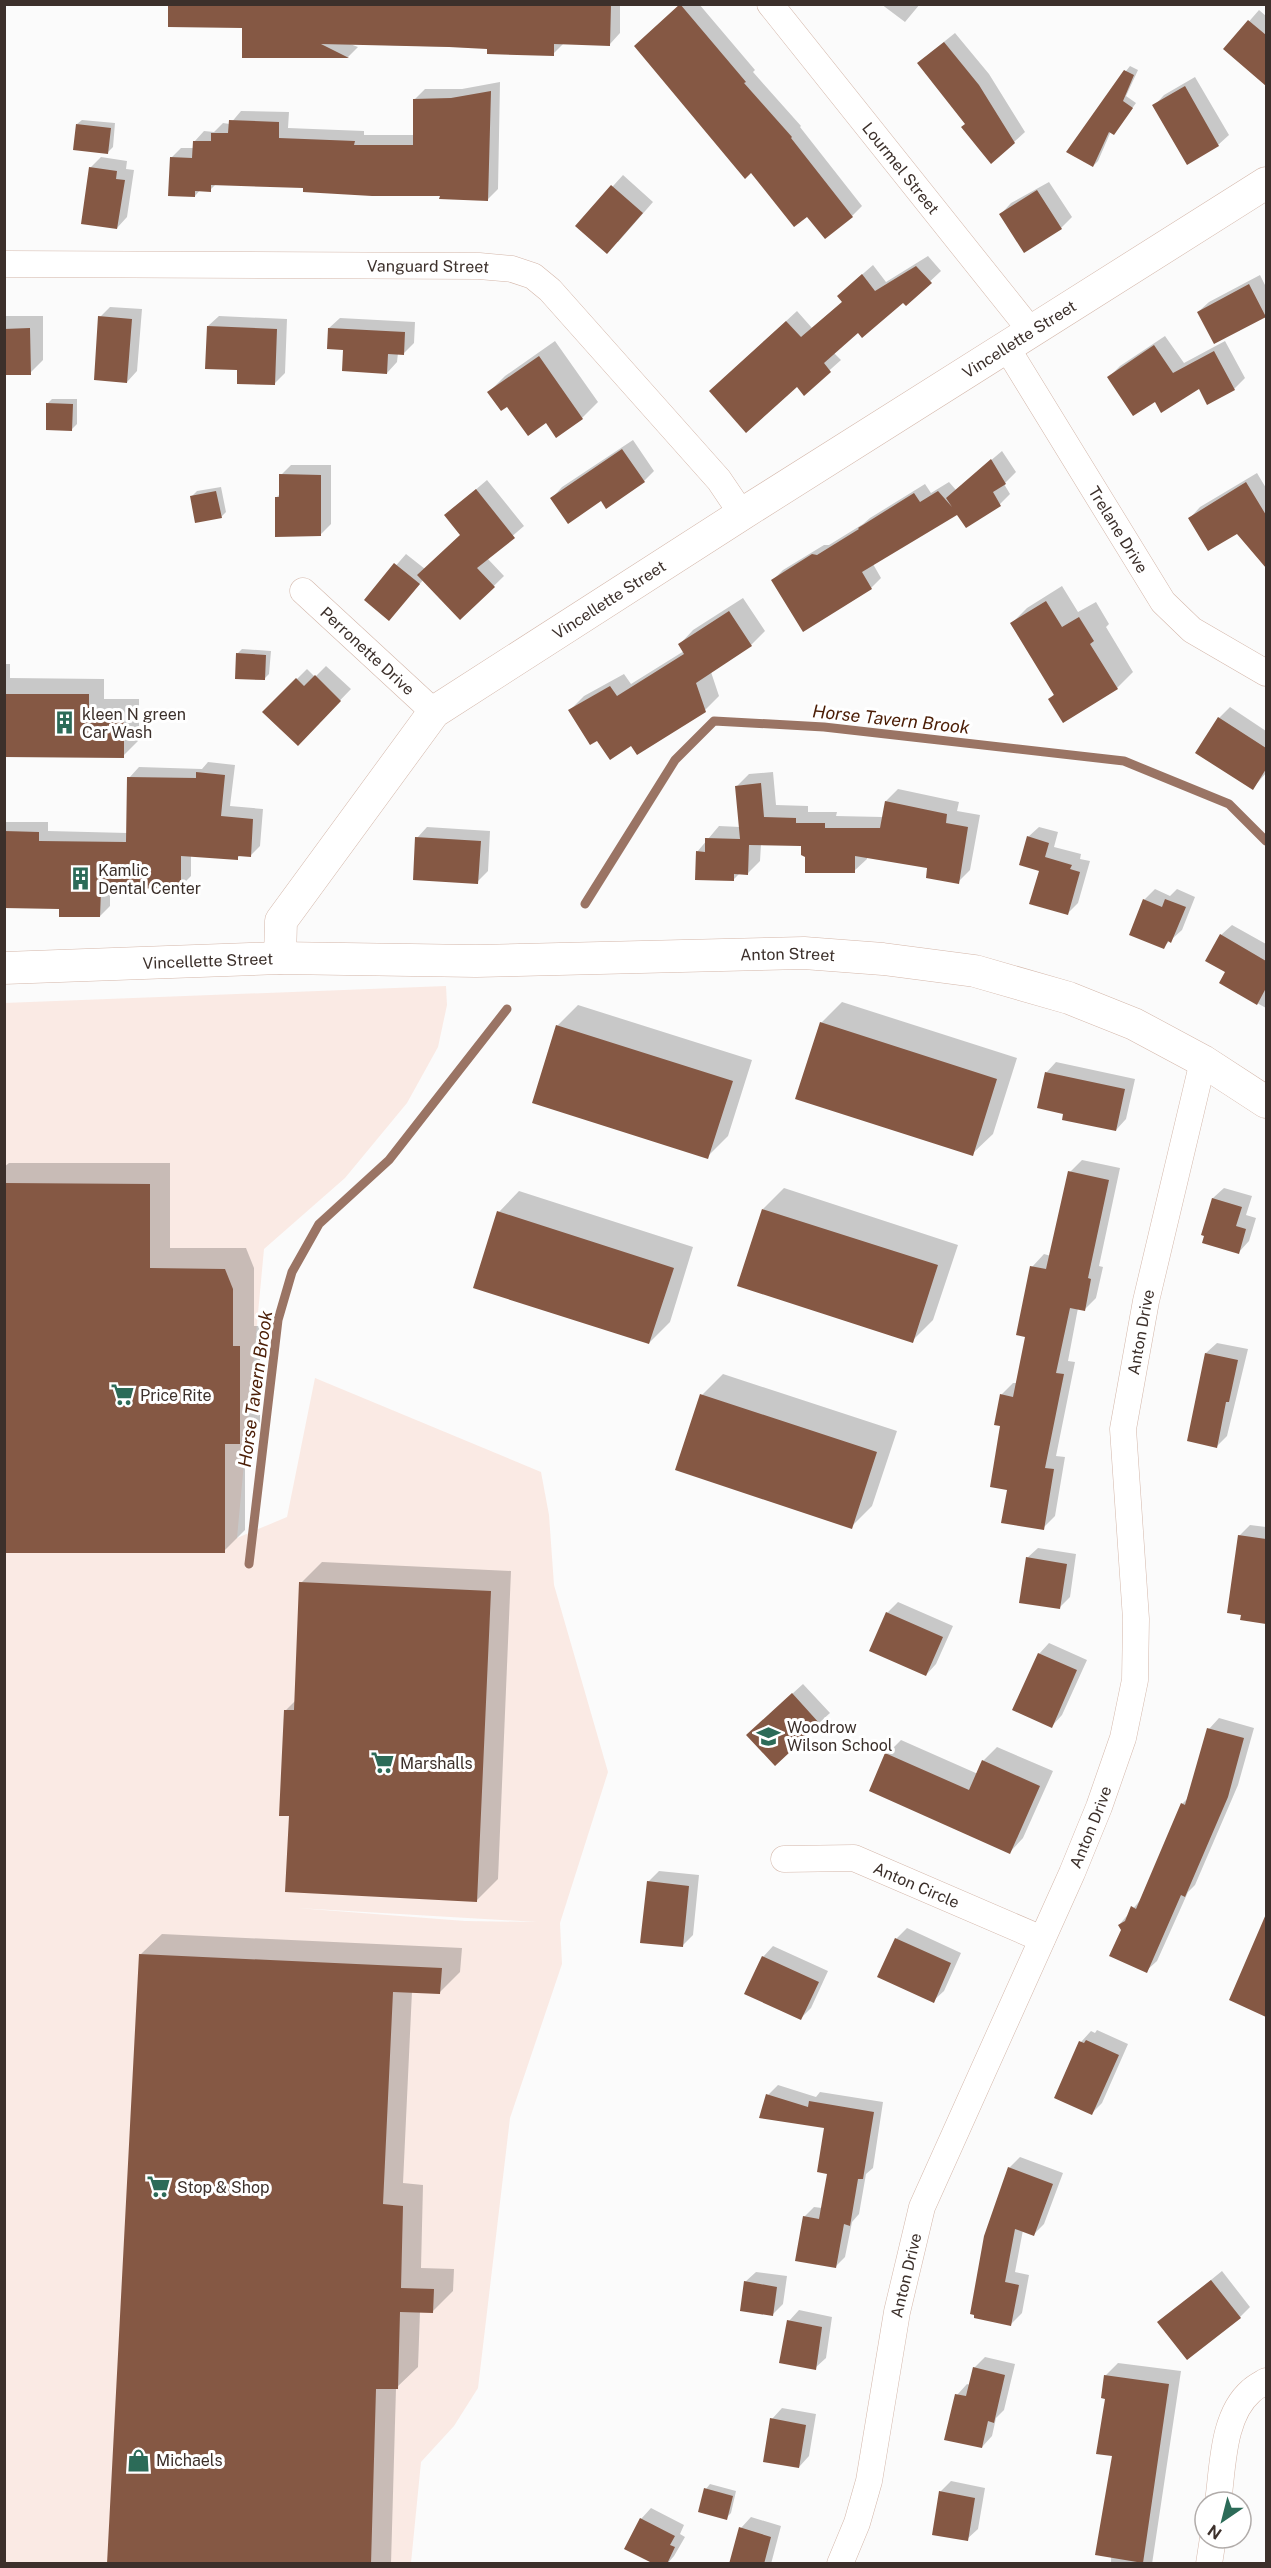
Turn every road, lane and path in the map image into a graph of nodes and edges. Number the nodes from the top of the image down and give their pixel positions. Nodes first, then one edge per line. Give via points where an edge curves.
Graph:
1 (770, 4) edge
2 (1266, 183) edge
3 (4, 264) edge
4 (1019, 339) junction
5 (741, 514) junction
6 (303, 591) dead end
7 (1266, 674) edge
8 (434, 712) junction
9 (280, 958) junction
10 (4, 968) edge
11 (1203, 1061) junction
12 (1266, 1102) edge
13 (784, 1859) dead end
14 (1042, 1939) junction
15 (1266, 2381) edge
16 (1220, 2490) edge
17 (840, 2564) edge

1 - 4 street, Lourmel Street
2 - 4 street, Vincellette Street
3 - 5 street, Vanguard Street via 479,266 512,269 533,276 565,305 719,480
4 - 5 street, Vincellette Street
4 - 7 street, Trelane Drive via 1163,602 1192,630
5 - 8 street, Vincellette Street
6 - 8 street, Perronette Drive
8 - 9 street, Vincellette Street via 281,921
9 - 10 street, Vincellette Street
9 - 11 street, Anton Street via 476,961 804,953 883,958 975,971 1080,1002 1134,1024
11 - 12 street, Anton Street
11 - 14 street, Anton Drive via 1146,1301 1123,1429 1136,1619 1135,1680 1123,1737 1099,1807
13 - 14 street, Anton Circle via 854,1858
14 - 17 street, Anton Drive via 922,2207 897,2312 868,2481 857,2523
15 - 16 street via 1250,2391 1237,2409 1228,2433

